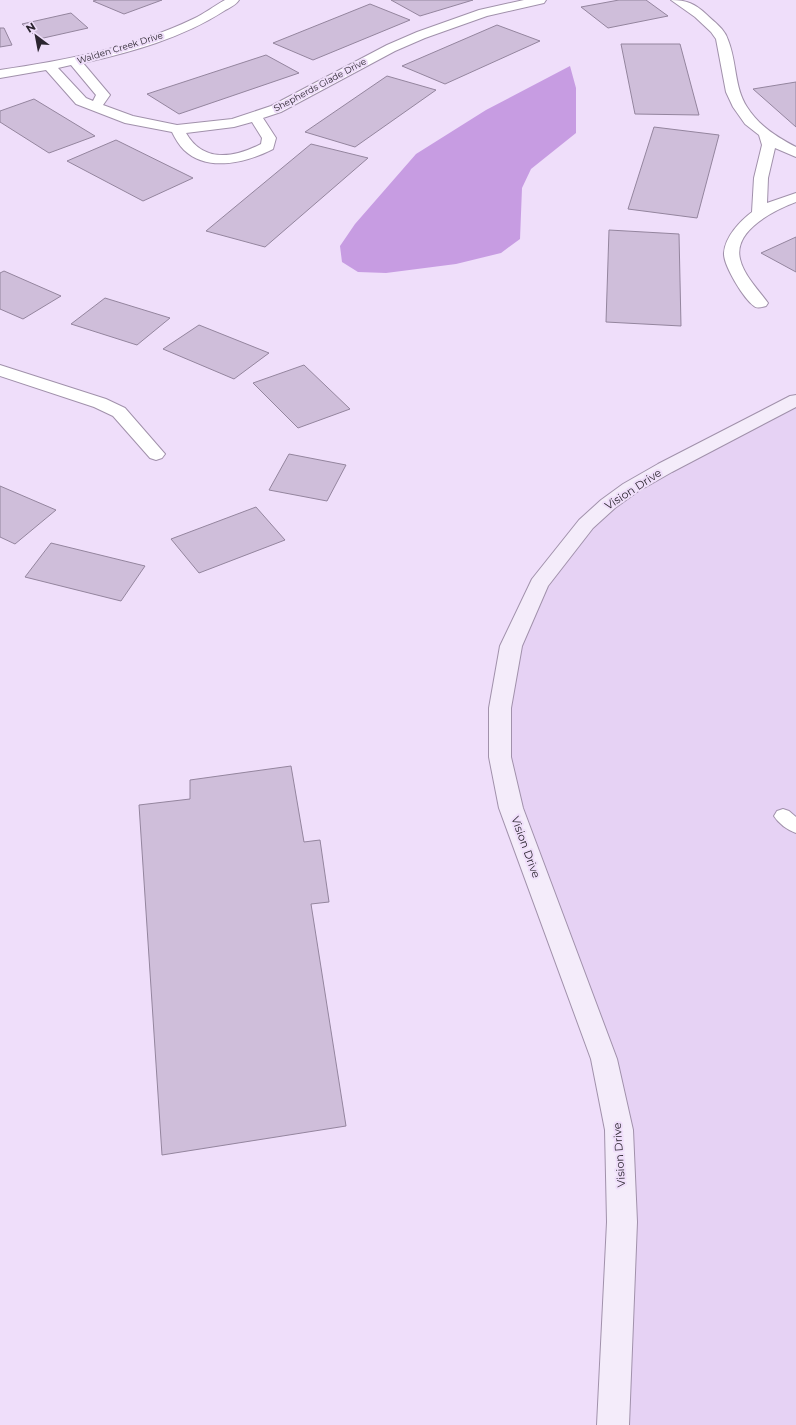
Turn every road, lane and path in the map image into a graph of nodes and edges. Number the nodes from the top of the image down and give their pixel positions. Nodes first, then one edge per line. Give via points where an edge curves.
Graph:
1 (233, 0) edge
2 (540, 0) edge
3 (677, 0) edge
4 (75, 62) junction
5 (50, 67) junction
6 (0, 74) edge
7 (96, 106) junction
8 (256, 117) junction
9 (177, 129) junction
10 (766, 137) junction
11 (796, 152) edge
12 (796, 197) edge
13 (759, 214) junction
14 (760, 303) dead end
15 (0, 370) edge
16 (796, 400) edge
17 (156, 454) dead end
18 (783, 816) dead end
19 (796, 826) edge
20 (613, 1425) edge

1 - 4 street, Walden Creek Drive via 198,22 117,51
2 - 8 street, Shepherds Glade Drive via 483,13 421,35
3 - 10 street via 699,14 722,39 733,92 750,121 765,133
4 - 5 street, Walden Creek Drive
4 - 7 street via 103,95
5 - 6 street, Walden Creek Drive
5 - 7 street, Shepherds Glade Drive via 81,101
7 - 9 street, Shepherds Glade Drive via 130,120
8 - 9 street, Shepherds Glade Drive via 234,123
8 - 9 street via 269,138 268,146 257,152 228,159 202,156 192,150
10 - 11 street
10 - 13 street via 769,145 761,178
12 - 13 street
13 - 14 street via 743,229 730,251 738,274
15 - 17 street via 100,403 119,412
16 - 20 street, Vision Drive via 665,468 608,504 566,547 540,584 511,646 500,708 500,757 511,808 604,1059 620,1130 622,1222
18 - 19 lane

